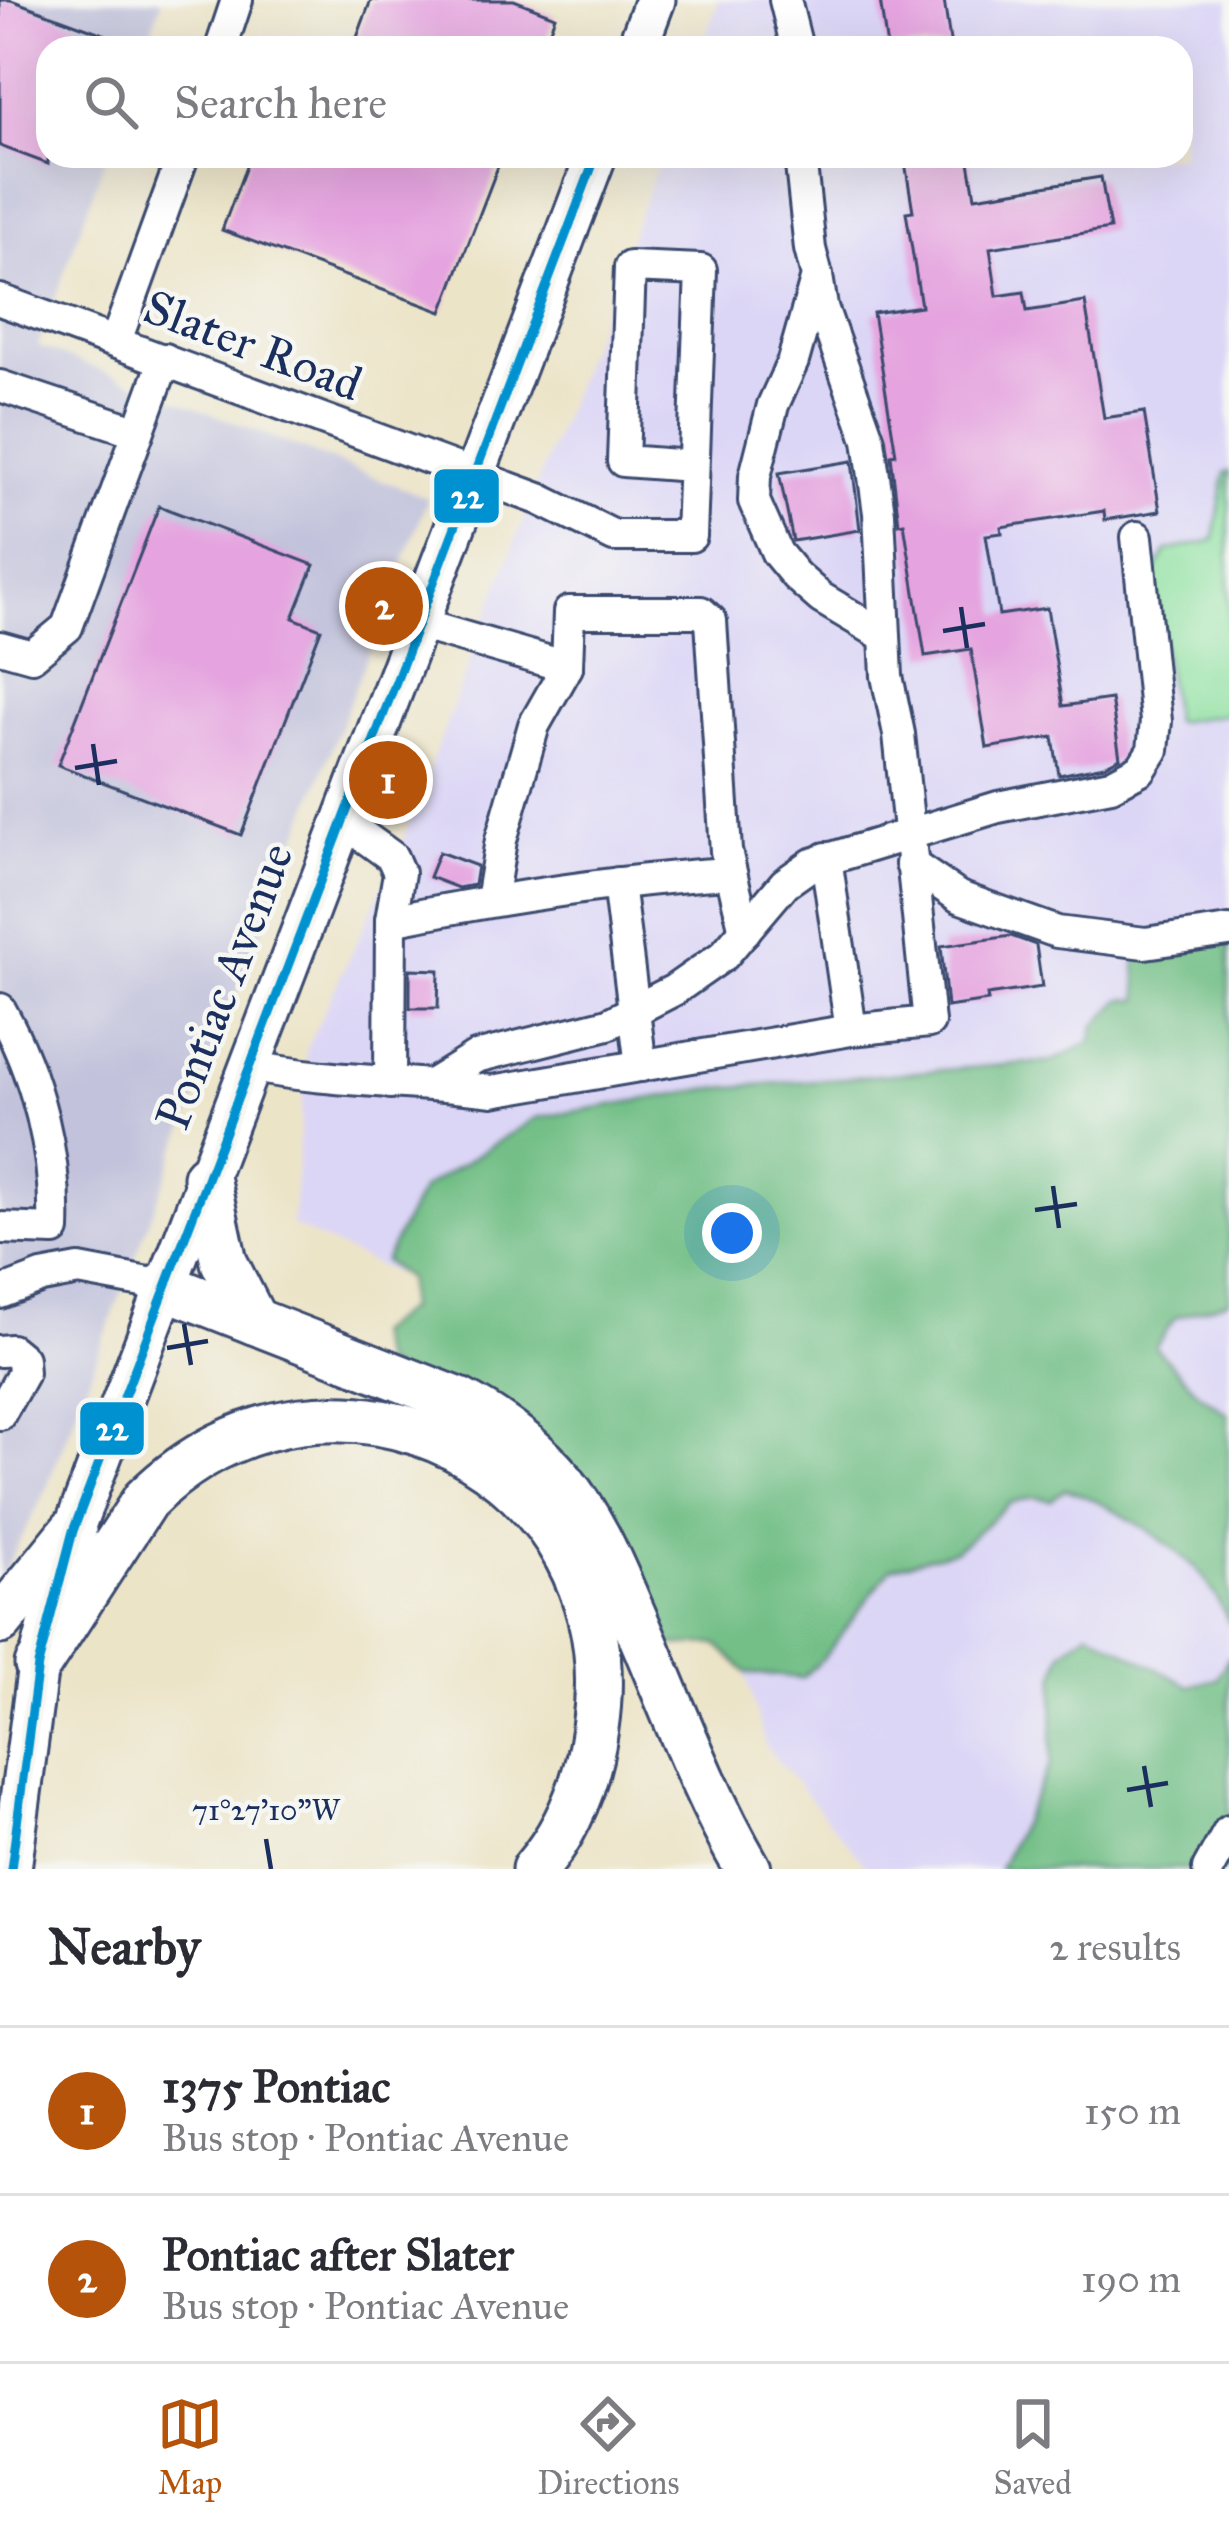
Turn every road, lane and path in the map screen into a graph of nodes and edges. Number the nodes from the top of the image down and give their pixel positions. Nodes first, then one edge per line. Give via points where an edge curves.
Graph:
1 (237, 0) edge
2 (655, 0) edge
3 (785, 0) edge
4 (224, 36) edge
5 (642, 36) edge
6 (794, 36) edge
7 (179, 168) edge
8 (591, 168) edge
9 (801, 168) edge
10 (817, 276) junction
11 (0, 300) edge
12 (116, 341) junction
13 (165, 359) junction
14 (0, 386) edge
15 (138, 432) junction
16 (692, 466) junction
17 (473, 476) junction
18 (1137, 536) dead end
19 (415, 623) junction
20 (883, 635) junction
21 (0, 647) edge
22 (567, 667) junction
23 (341, 820) junction
24 (909, 849) junction
25 (826, 858) junction
26 (729, 873) junction
27 (618, 884) junction
28 (491, 902) junction
29 (391, 920) junction
30 (745, 931) junction
31 (1229, 931) edge
32 (0, 1009) edge
33 (636, 1010) junction
34 (851, 1030) junction
35 (249, 1066) junction
36 (641, 1066) junction
37 (390, 1083) junction
38 (434, 1083) junction
39 (206, 1177) junction
40 (0, 1228) edge
41 (164, 1286) junction
42 (0, 1293) edge
43 (254, 1321) junction
44 (0, 1351) edge
45 (0, 1414) edge
46 (73, 1532) junction
47 (0, 1621) edge
48 (38, 1665) junction
49 (1229, 1831) edge
50 (11, 1869) edge
51 (535, 1869) edge
52 (748, 1869) edge
53 (1208, 1869) edge

1 - 4 street
2 - 5 main road
3 - 6 street
7 - 12 street
8 - 17 main road, Pontiac Avenue
9 - 10 street
10 - 20 street via 869,440
10 - 20 street via 773,405 754,501 796,576
11 - 12 street, Slater Road
12 - 13 street, Slater Road
13 - 15 street
13 - 17 street, Slater Road
14 - 15 street
15 - 21 street via 67,627 32,656
16 - 16 street via 701,270 630,267 623,461
16 - 17 street, Slater Road via 691,536 614,536
17 - 19 main road, Pontiac Avenue
18 - 24 street via 1156,721 1142,769 1111,785 998,806
19 - 22 street
19 - 23 main road, Pontiac Avenue
20 - 24 street
22 - 26 street via 569,612 701,612 711,621
22 - 28 street via 534,725
23 - 29 street via 392,857 399,873
23 - 35 main road, Pontiac Avenue
24 - 25 street
24 - 31 street via 959,897 1057,932 1145,943
24 - 34 street via 929,1022
25 - 30 street via 785,883
25 - 34 street
26 - 27 street
26 - 30 street
27 - 28 street
27 - 33 street
28 - 29 street
29 - 37 street
30 - 33 street via 724,955
32 - 40 street via 33,1087 55,1190 54,1229
33 - 36 street
33 - 38 street via 476,1058
34 - 36 street
35 - 37 street
35 - 39 main road, Pontiac Avenue
36 - 38 street via 492,1091
37 - 38 street
39 - 41 main road, Pontiac Avenue
39 - 43 highway via 217,1242
41 - 42 street via 79,1270
41 - 43 highway
41 - 46 main road, Pontiac Avenue
43 - 52 highway via 459,1401 543,1462 602,1545
44 - 45 street via 22,1359 23,1373
46 - 47 highway
46 - 48 main road, Pontiac Avenue
48 - 50 main road, Pontiac Avenue
48 - 51 highway via 145,1499 216,1446 268,1426 328,1417 386,1421 441,1439 494,1470 535,1509 574,1569 592,1623 599,1687 592,1752 572,1809
49 - 53 street

